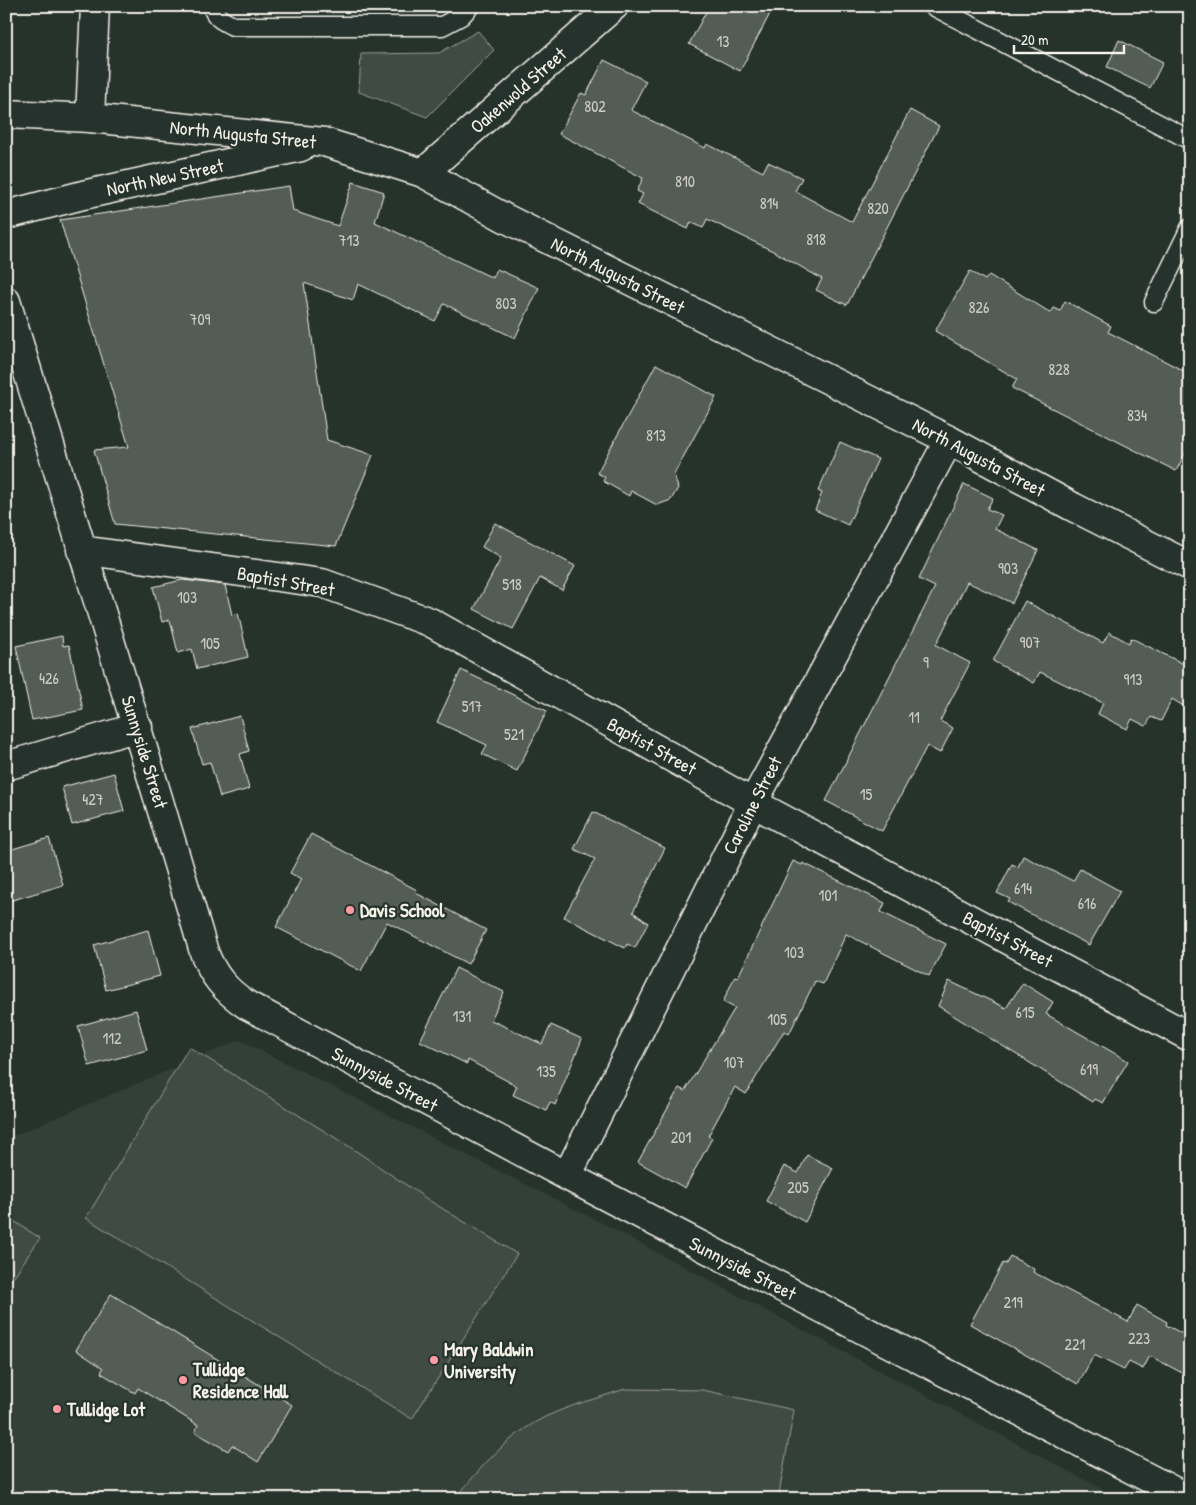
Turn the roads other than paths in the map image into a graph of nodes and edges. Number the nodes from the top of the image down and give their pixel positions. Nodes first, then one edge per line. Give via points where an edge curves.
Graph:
1 (96, 6) edge
2 (212, 6) edge
3 (470, 6) edge
4 (614, 6) edge
5 (933, 6) edge
6 (6, 114) edge
7 (90, 118) junction
8 (1190, 140) edge
9 (324, 142) junction
10 (423, 173) junction
11 (6, 215) edge
12 (1190, 228) edge
13 (6, 301) edge
14 (1154, 302) dead end
15 (949, 440) junction
16 (81, 550) junction
17 (1190, 566) edge
18 (138, 727) junction
19 (6, 766) edge
20 (753, 802) junction
21 (1190, 1037) edge
22 (567, 1176) junction
23 (1189, 1499) edge

1 - 7 street
2 - 3 lane via 220,19 233,26 442,26 461,16
4 - 10 street, Oakenwold Street
5 - 8 lane
6 - 7 street, North Augusta Street
7 - 9 street, North Augusta Street
9 - 10 street, North Augusta Street
9 - 11 street, North New Street
10 - 15 street, North Augusta Street via 514,222
12 - 14 lane
13 - 16 street, Sunnyside Street
15 - 17 street, North Augusta Street
15 - 20 street, Caroline Street
16 - 18 street, Sunnyside Street
16 - 20 street, Baptist Street via 322,583 430,622
18 - 19 street
18 - 22 street, Sunnyside Street via 204,952 211,970 227,990 247,1005
20 - 21 street, Baptist Street
20 - 22 street, Caroline Street
22 - 23 street, Sunnyside Street

